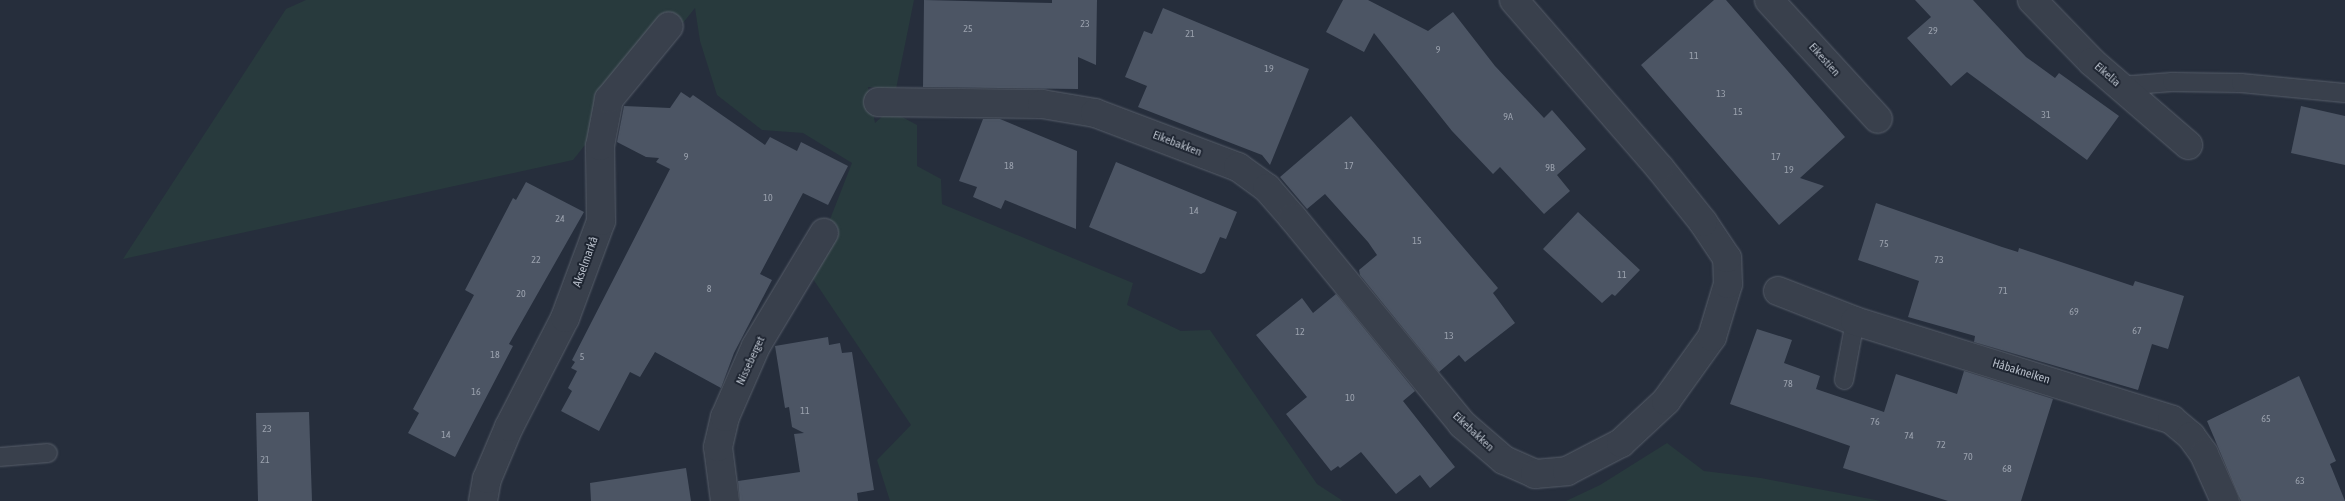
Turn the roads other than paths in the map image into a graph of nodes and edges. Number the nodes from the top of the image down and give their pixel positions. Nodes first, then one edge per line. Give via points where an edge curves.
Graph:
1 (1514, 0) edge
2 (1769, 0) edge
3 (2032, 0) edge
4 (669, 26) dead end
5 (2120, 86) junction
6 (2345, 93) edge
7 (878, 102) dead end
8 (1878, 119) dead end
9 (2188, 145) dead end
10 (824, 233) dead end
11 (1778, 291) dead end
12 (1855, 321) junction
13 (1844, 380) dead end
14 (48, 452) dead end
15 (0, 457) edge
16 (483, 501) edge
17 (725, 501) edge
18 (2225, 501) edge

1 - 7 street, Eikebakken via 1659,167 1727,258 1728,284 1712,337 1666,401 1621,443 1567,471 1534,474 1504,460 1462,424 1267,188 1238,167 1095,113 1042,104
2 - 8 street, Eikestien
3 - 5 street, Eikelia
4 - 16 street, Akselmarkå via 609,99 600,146 601,221 565,318 509,427 487,479
5 - 6 lane via 2172,82 2241,83
5 - 9 street, Eikelia
10 - 17 street, Nisseberget via 756,346 725,417 718,447
11 - 12 street, Håbakneiken
12 - 13 lane
12 - 18 street, Håbakneiken via 2172,420 2191,436 2204,454
14 - 15 lane

